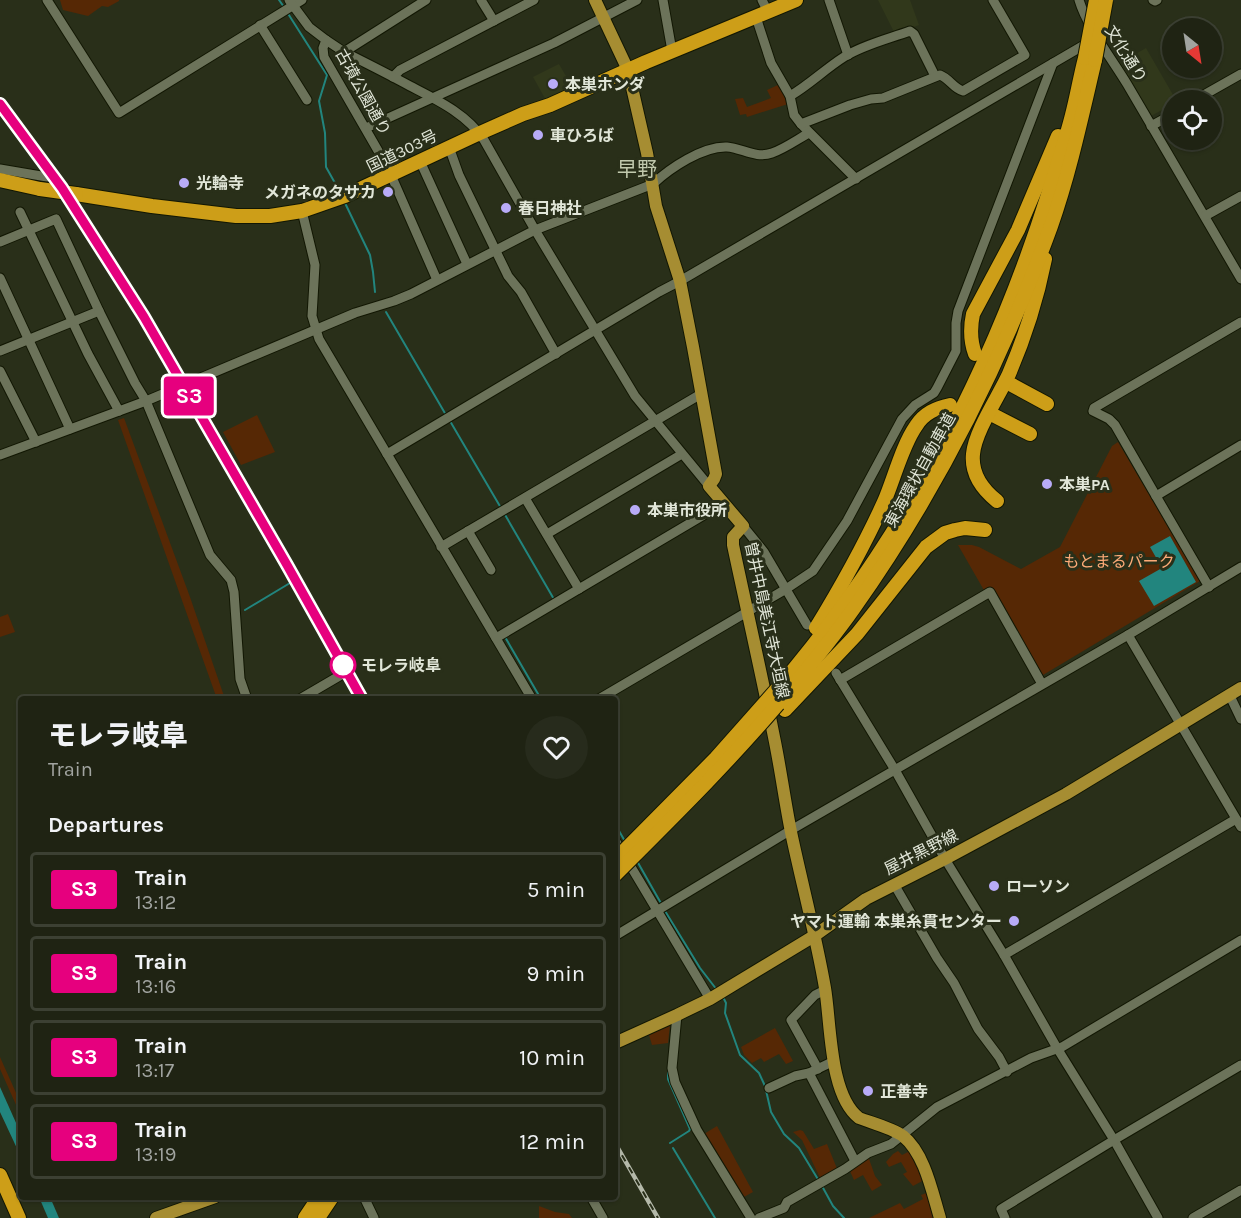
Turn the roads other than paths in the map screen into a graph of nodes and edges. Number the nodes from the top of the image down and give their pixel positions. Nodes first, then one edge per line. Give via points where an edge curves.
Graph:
1 (47, 0) edge
2 (302, 0) edge
3 (426, 0) edge
4 (481, 0) edge
5 (534, 0) edge
6 (595, 0) edge
7 (637, 0) edge
8 (663, 0) edge
9 (796, 0) edge
10 (829, 0) edge
11 (993, 0) edge
12 (1079, 0) edge
13 (1096, 0) edge
14 (1106, 0) edge
15 (1153, 0) edge
16 (1157, 0) edge
17 (288, 6) edge
18 (762, 10) edge
19 (603, 18) junction
20 (494, 21) junction
21 (260, 26) junction
22 (1098, 37) junction
23 (326, 40) junction
24 (672, 51) junction
25 (344, 52) junction
26 (848, 56) junction
27 (1090, 59) junction
28 (1053, 63) junction
29 (628, 70) junction
30 (1241, 74) edge
31 (935, 76) junction
32 (393, 77) junction
33 (1080, 80) junction
34 (1213, 90) edge
35 (790, 96) junction
36 (432, 98) junction
37 (307, 100) dead end
38 (1162, 120) edge
39 (801, 124) junction
40 (1151, 126) junction
41 (366, 128) junction
42 (480, 133) junction
43 (809, 133) junction
44 (449, 147) junction
45 (420, 161) junction
46 (0, 169) edge
47 (392, 175) junction
48 (856, 179) junction
49 (0, 180) edge
50 (44, 183) junction
51 (653, 184) junction
52 (1241, 196) edge
53 (302, 211) junction
54 (20, 212) dead end
55 (1205, 216) junction
56 (1051, 225) junction
57 (28, 230) junction
58 (535, 230) junction
59 (0, 242) edge
60 (495, 250) junction
61 (467, 264) junction
62 (0, 278) edge
63 (1241, 279) edge
64 (437, 280) junction
65 (680, 281) junction
66 (99, 311) junction
67 (73, 322) junction
68 (1241, 322) edge
69 (315, 330) junction
70 (595, 331) junction
71 (29, 340) junction
72 (0, 351) edge
73 (556, 354) junction
74 (975, 354) dead end
75 (0, 371) edge
76 (1012, 385) dead end
77 (701, 394) junction
78 (146, 401) junction
79 (1047, 404) dead end
80 (951, 405) dead end
81 (119, 411) junction
82 (993, 415) dead end
83 (654, 420) junction
84 (70, 429) junction
85 (1030, 434) dead end
86 (36, 442) junction
87 (1241, 445) edge
88 (387, 454) junction
89 (682, 454) junction
90 (0, 455) edge
91 (709, 486) junction
92 (1156, 496) junction
93 (525, 498) junction
94 (997, 501) dead end
95 (724, 502) junction
96 (743, 526) junction
97 (985, 530) dead end
98 (468, 531) junction
99 (547, 534) junction
100 (441, 547) junction
101 (1241, 567) edge
102 (491, 570) dead end
103 (1209, 587) junction
104 (579, 589) junction
105 (786, 589) junction
106 (747, 612) junction
107 (807, 625) dead end
108 (1128, 635) junction
109 (496, 638) junction
110 (341, 675) dead end
111 (1042, 684) junction
112 (778, 688) junction
113 (1235, 691) edge
114 (246, 696) edge
115 (305, 696) edge
116 (530, 696) edge
117 (604, 696) edge
118 (782, 707) junction
119 (1241, 719) edge
120 (1180, 724) junction
121 (895, 770) junction
122 (1239, 823) edge
123 (791, 830) junction
124 (618, 845) edge
125 (618, 857) edge
126 (945, 859) junction
127 (618, 872) edge
128 (894, 884) junction
129 (657, 912) junction
130 (618, 934) edge
131 (814, 936) junction
132 (1241, 940) edge
133 (1004, 955) junction
134 (825, 990) junction
135 (710, 999) junction
136 (677, 1016) junction
137 (618, 1041) edge
138 (1057, 1048) junction
139 (834, 1061) junction
140 (1241, 1065) edge
141 (813, 1071) junction
142 (1007, 1072) junction
143 (769, 1089) dead end
144 (902, 1136) junction
145 (1114, 1140) junction
146 (855, 1161) junction
147 (0, 1175) edge
148 (1241, 1190) edge
149 (206, 1200) edge
150 (317, 1200) edge
151 (330, 1200) edge
152 (365, 1200) edge
153 (593, 1200) edge
154 (20, 1218) edge
155 (156, 1218) edge
156 (306, 1218) edge
157 (318, 1218) edge
158 (374, 1218) edge
159 (603, 1218) edge
160 (751, 1218) edge
161 (759, 1218) edge
162 (940, 1218) edge
163 (1005, 1218) edge
164 (1158, 1218) edge
165 (1193, 1218) edge

1 - 21 street via 119,113
2 - 17 street
3 - 25 street
4 - 20 street
5 - 20 street
6 - 19 main road
7 - 19 street
8 - 24 street
9 - 18 highway, 国道303号
10 - 26 street
11 - 31 street via 1025,55 963,91 946,77
12 - 22 street, 文化通り
13 - 27 highway, 東海環状自動車道, bridge
14 - 27 highway, 東海環状自動車道, bridge
15 - 16 street
17 - 21 street
17 - 23 street, 古墳公園通り
18 - 24 highway, 国道303号
18 - 35 street via 771,63
19 - 29 main road
19 - 36 street
20 - 32 street
21 - 37 street
22 - 28 street
22 - 40 street, 文化通り
23 - 25 street
23 - 41 street, 古墳公園通り via 322,48 324,57
24 - 29 highway, 国道303号
25 - 32 street
26 - 31 street via 910,31
26 - 35 street
27 - 33 highway, 東海環状自動車道
27 - 56 highway, 東海環状自動車道 via 1078,132
28 - 48 street
28 - 105 street via 958,311 956,351 934,393 902,419 847,521 813,571
29 - 42 highway, 国道303号
29 - 51 main road
30 - 34 street
31 - 39 street via 883,98
32 - 36 street
33 - 74 highway via 1028,208 973,314 970,336
33 - 112 highway, 東海環状自動車道 via 1063,147 1025,263 975,381 877,556
35 - 39 street via 794,115
36 - 41 street
36 - 42 street via 466,119
38 - 40 street
39 - 43 street
40 - 55 street, 文化通り
41 - 47 street, 古墳公園通り
42 - 44 highway, 国道303号
42 - 58 street
43 - 48 street
43 - 51 street via 772,154 756,155 727,147 709,149 667,171
44 - 45 highway, 国道303号
44 - 60 street
45 - 47 highway, 国道303号
45 - 61 street
46 - 50 street
47 - 53 highway, 国道303号
47 - 64 street, 古墳公園通り
48 - 65 street
49 - 50 highway, 国道303号
50 - 53 highway, 国道303号, bridge via 76,194 236,216
51 - 58 street
51 - 65 main road via 660,222
52 - 55 street
53 - 69 street via 315,265 311,311
54 - 57 street
55 - 63 street, 文化通り
56 - 94 highway via 1029,320 973,453 975,473
56 - 118 highway, 東海環状自動車道 via 1008,334 955,444 854,609
57 - 59 street
57 - 66 street via 56,219
57 - 67 street
58 - 60 street
58 - 70 street
60 - 61 street
60 - 73 street
61 - 64 street
62 - 71 street
64 - 69 street via 394,301
65 - 70 street
65 - 77 main road
66 - 67 street
66 - 78 street
67 - 71 street
67 - 81 street
68 - 92 street via 1094,408 1115,425
69 - 78 street
69 - 88 street
70 - 73 street
70 - 83 street
71 - 72 street
71 - 84 street
73 - 88 street
75 - 86 street
76 - 79 highway
77 - 83 street
77 - 91 main road via 716,474
78 - 81 street
78 - 114 street via 210,555 231,580 240,679
80 - 112 highway via 928,413 912,431 884,503 853,566
81 - 84 street
82 - 85 highway
83 - 89 street
83 - 93 street
84 - 86 street
86 - 90 street
87 - 92 street
88 - 100 street
89 - 91 street
89 - 99 street
91 - 95 main road, 曽井中島美江寺大垣線
92 - 103 street
93 - 98 street
93 - 99 street
95 - 96 main road, 曽井中島美江寺大垣線
95 - 104 street
96 - 105 street
96 - 106 main road, 曽井中島美江寺大垣線 via 733,537
97 - 118 highway via 965,528 935,539 857,634
98 - 100 street
98 - 102 street
99 - 104 street
100 - 109 street
101 - 103 street
103 - 108 street
104 - 109 street
105 - 106 street
105 - 107 street
106 - 117 street
106 - 123 main road, 曽井中島美江寺大垣線
108 - 111 street
108 - 120 street
109 - 116 street
110 - 115 street
111 - 121 street
111 - 121 street via 990,592 838,676
112 - 125 highway, 東海環状自動車道, bridge via 716,758
113 - 119 street
113 - 120 main road, 屋井黒野線
118 - 127 highway, 東海環状自動車道, bridge
120 - 122 street
120 - 126 main road, 屋井黒野線 via 1066,794
121 - 123 street
121 - 126 street
122 - 133 street
123 - 129 street
123 - 131 main road, 曽井中島美江寺大垣線
124 - 129 street
126 - 128 main road, 屋井黒野線
126 - 133 street
128 - 131 main road, 屋井黒野線 via 858,903
128 - 142 street
129 - 130 street
129 - 135 street
131 - 134 main road, 曽井中島美江寺大垣線
131 - 135 main road, 屋井黒野線
132 - 138 street
133 - 138 street
134 - 139 main road, 曽井中島美江寺大垣線
134 - 141 street via 791,1020
135 - 136 main road, 屋井黒野線
136 - 137 main road, 屋井黒野線
136 - 160 street via 672,1068 675,1082 698,1130
138 - 142 street
138 - 145 street
139 - 141 street
139 - 144 main road, 曽井中島美江寺大垣線 via 842,1094 853,1114
140 - 145 street
141 - 143 street
141 - 146 street
142 - 144 street via 937,1107
144 - 146 street
144 - 162 main road via 919,1158
145 - 163 street via 1001,1209
145 - 164 street
146 - 161 street via 787,1202 784,1208
147 - 154 highway
148 - 165 street
149 - 155 main road
150 - 156 highway
151 - 157 highway
152 - 158 street
153 - 159 street

